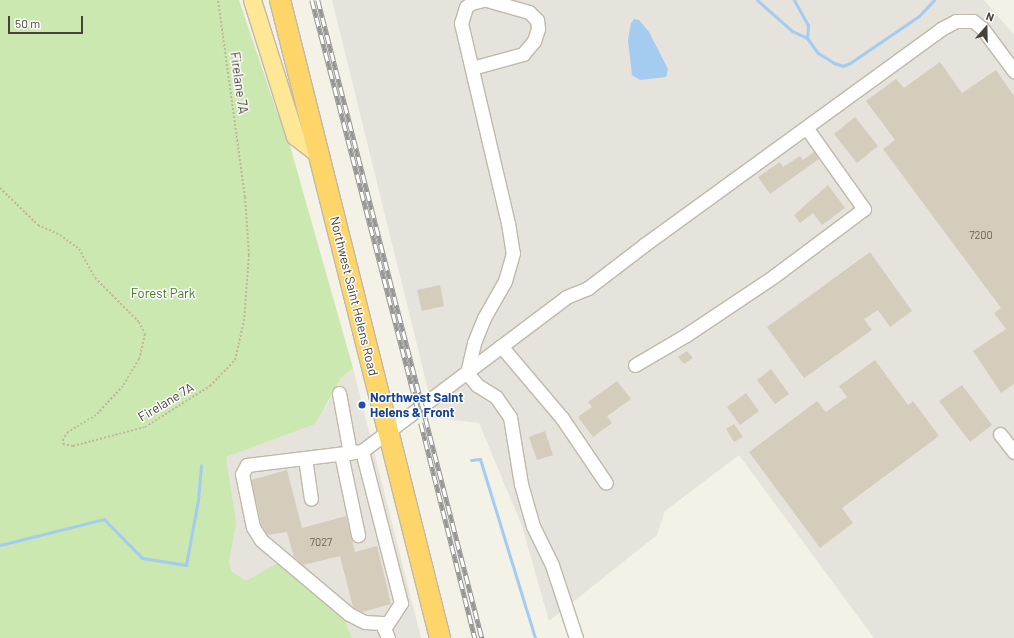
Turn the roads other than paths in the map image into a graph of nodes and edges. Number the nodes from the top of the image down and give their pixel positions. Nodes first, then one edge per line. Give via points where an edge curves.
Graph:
1 (252, 0) edge
2 (280, 0) edge
3 (483, 0) edge
4 (487, 0) edge
5 (472, 68) junction
6 (1014, 71) edge
7 (806, 128) junction
8 (318, 154) junction
9 (501, 346) junction
10 (635, 365) dead end
11 (467, 373) junction
12 (339, 393) dead end
13 (389, 432) junction
14 (1000, 434) dead end
15 (1014, 452) edge
16 (351, 453) junction
17 (305, 458) junction
18 (606, 483) dead end
19 (311, 499) dead end
20 (358, 535) dead end
21 (386, 634) edge
22 (440, 638) edge
23 (576, 638) edge

1 - 8 main road via 295,136
2 - 8 highway, Northwest Saint Helens Road
3 - 5 lane via 471,3 462,16
4 - 5 lane via 529,12 537,20 538,29 534,42 523,54
5 - 11 lane via 513,253 505,281 484,318 474,343
6 - 7 lane via 982,28 973,21 956,21 941,29
7 - 9 lane via 644,244 588,288 566,297
7 - 10 lane via 864,209 774,276 686,335
8 - 13 highway, Northwest Saint Helens Road
9 - 11 lane
9 - 18 lane via 562,418
11 - 13 lane
11 - 23 lane via 477,385 496,397 510,417 521,484 533,526 552,565
12 - 16 lane
13 - 16 lane
13 - 22 highway, Northwest Saint Helens Road
14 - 15 lane
16 - 17 lane
16 - 20 lane
16 - 21 lane via 401,603
17 - 19 lane
17 - 21 lane via 248,465 242,474 253,527 261,540 349,614 365,622 382,623

